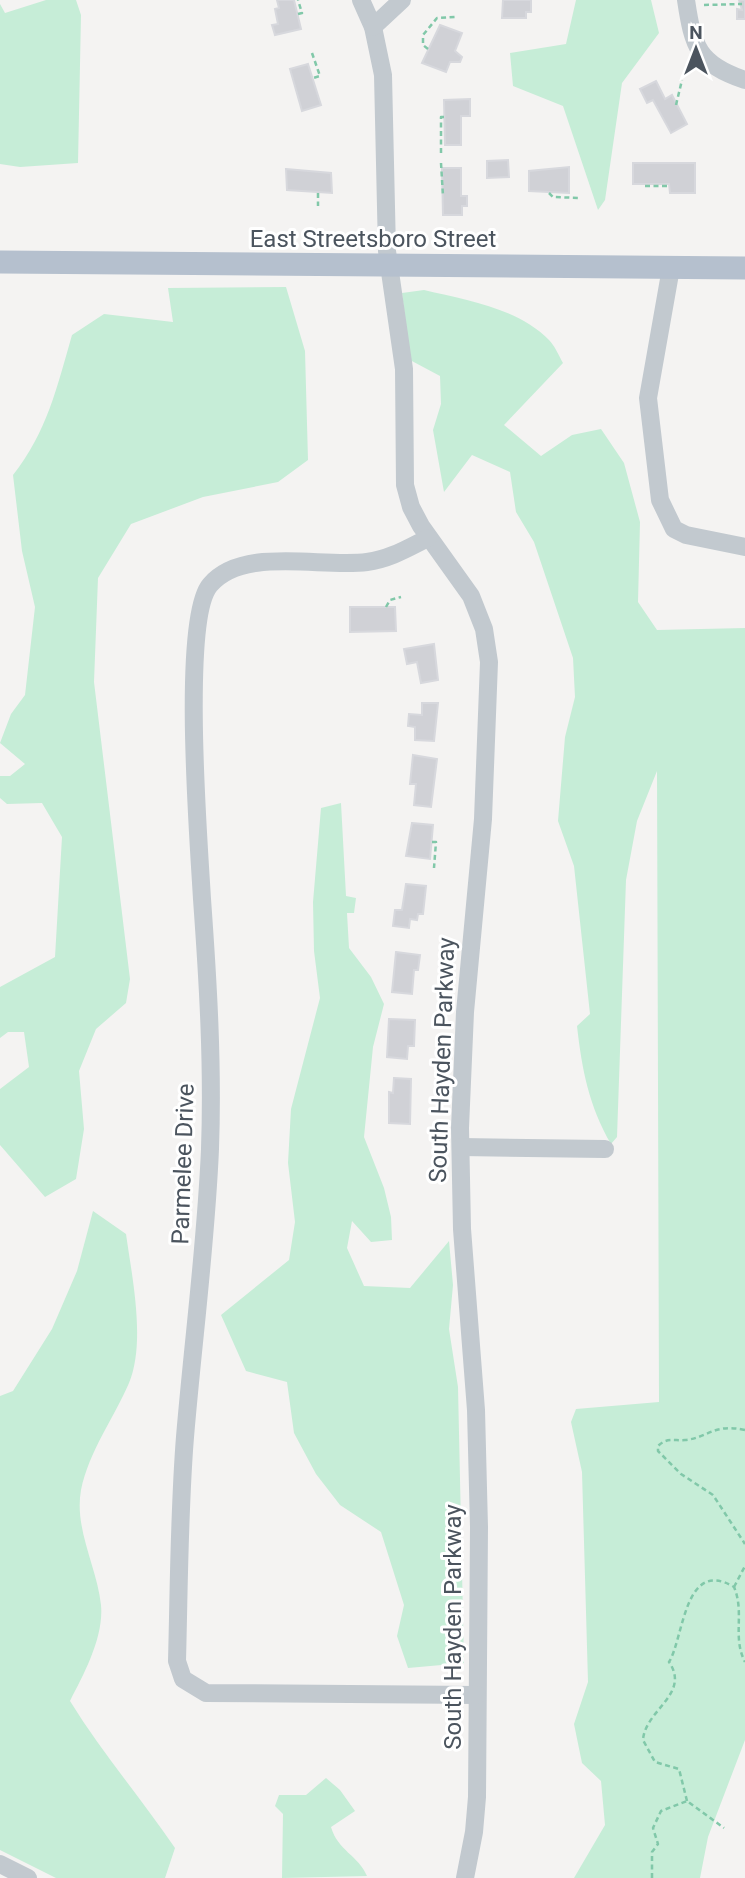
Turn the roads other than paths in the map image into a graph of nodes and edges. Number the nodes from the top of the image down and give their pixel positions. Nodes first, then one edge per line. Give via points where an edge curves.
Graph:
1 (361, 0) edge
2 (402, 0) edge
3 (687, 6) edge
4 (373, 27) junction
5 (745, 80) edge
6 (0, 262) edge
7 (389, 266) junction
8 (671, 268) junction
9 (745, 268) edge
10 (428, 538) junction
11 (745, 547) edge
12 (461, 1147) junction
13 (605, 1149) dead end
14 (477, 1695) junction
15 (0, 1864) edge
16 (29, 1878) edge
17 (465, 1878) edge

1 - 4 street, South Hayden Parkway
2 - 4 street
3 - 5 street via 702,58
4 - 7 street, South Hayden Parkway via 384,87
6 - 7 main road, East Streetsboro Street
7 - 8 main road, East Streetsboro Street
7 - 10 street, South Hayden Parkway via 404,369 405,485
8 - 9 main road, East Streetsboro Street
8 - 11 street via 648,398 660,500 674,529
10 - 12 street, South Hayden Parkway via 471,596 484,629 489,662 483,819 463,1048
10 - 14 street, Parmelee Drive via 366,562 245,563 209,586 198,611 195,797 209,999 210,1147 185,1440 177,1661 183,1679 206,1693
12 - 13 street
12 - 14 street, South Hayden Parkway via 480,1527
14 - 17 street, South Hayden Parkway via 477,1797
15 - 16 street

